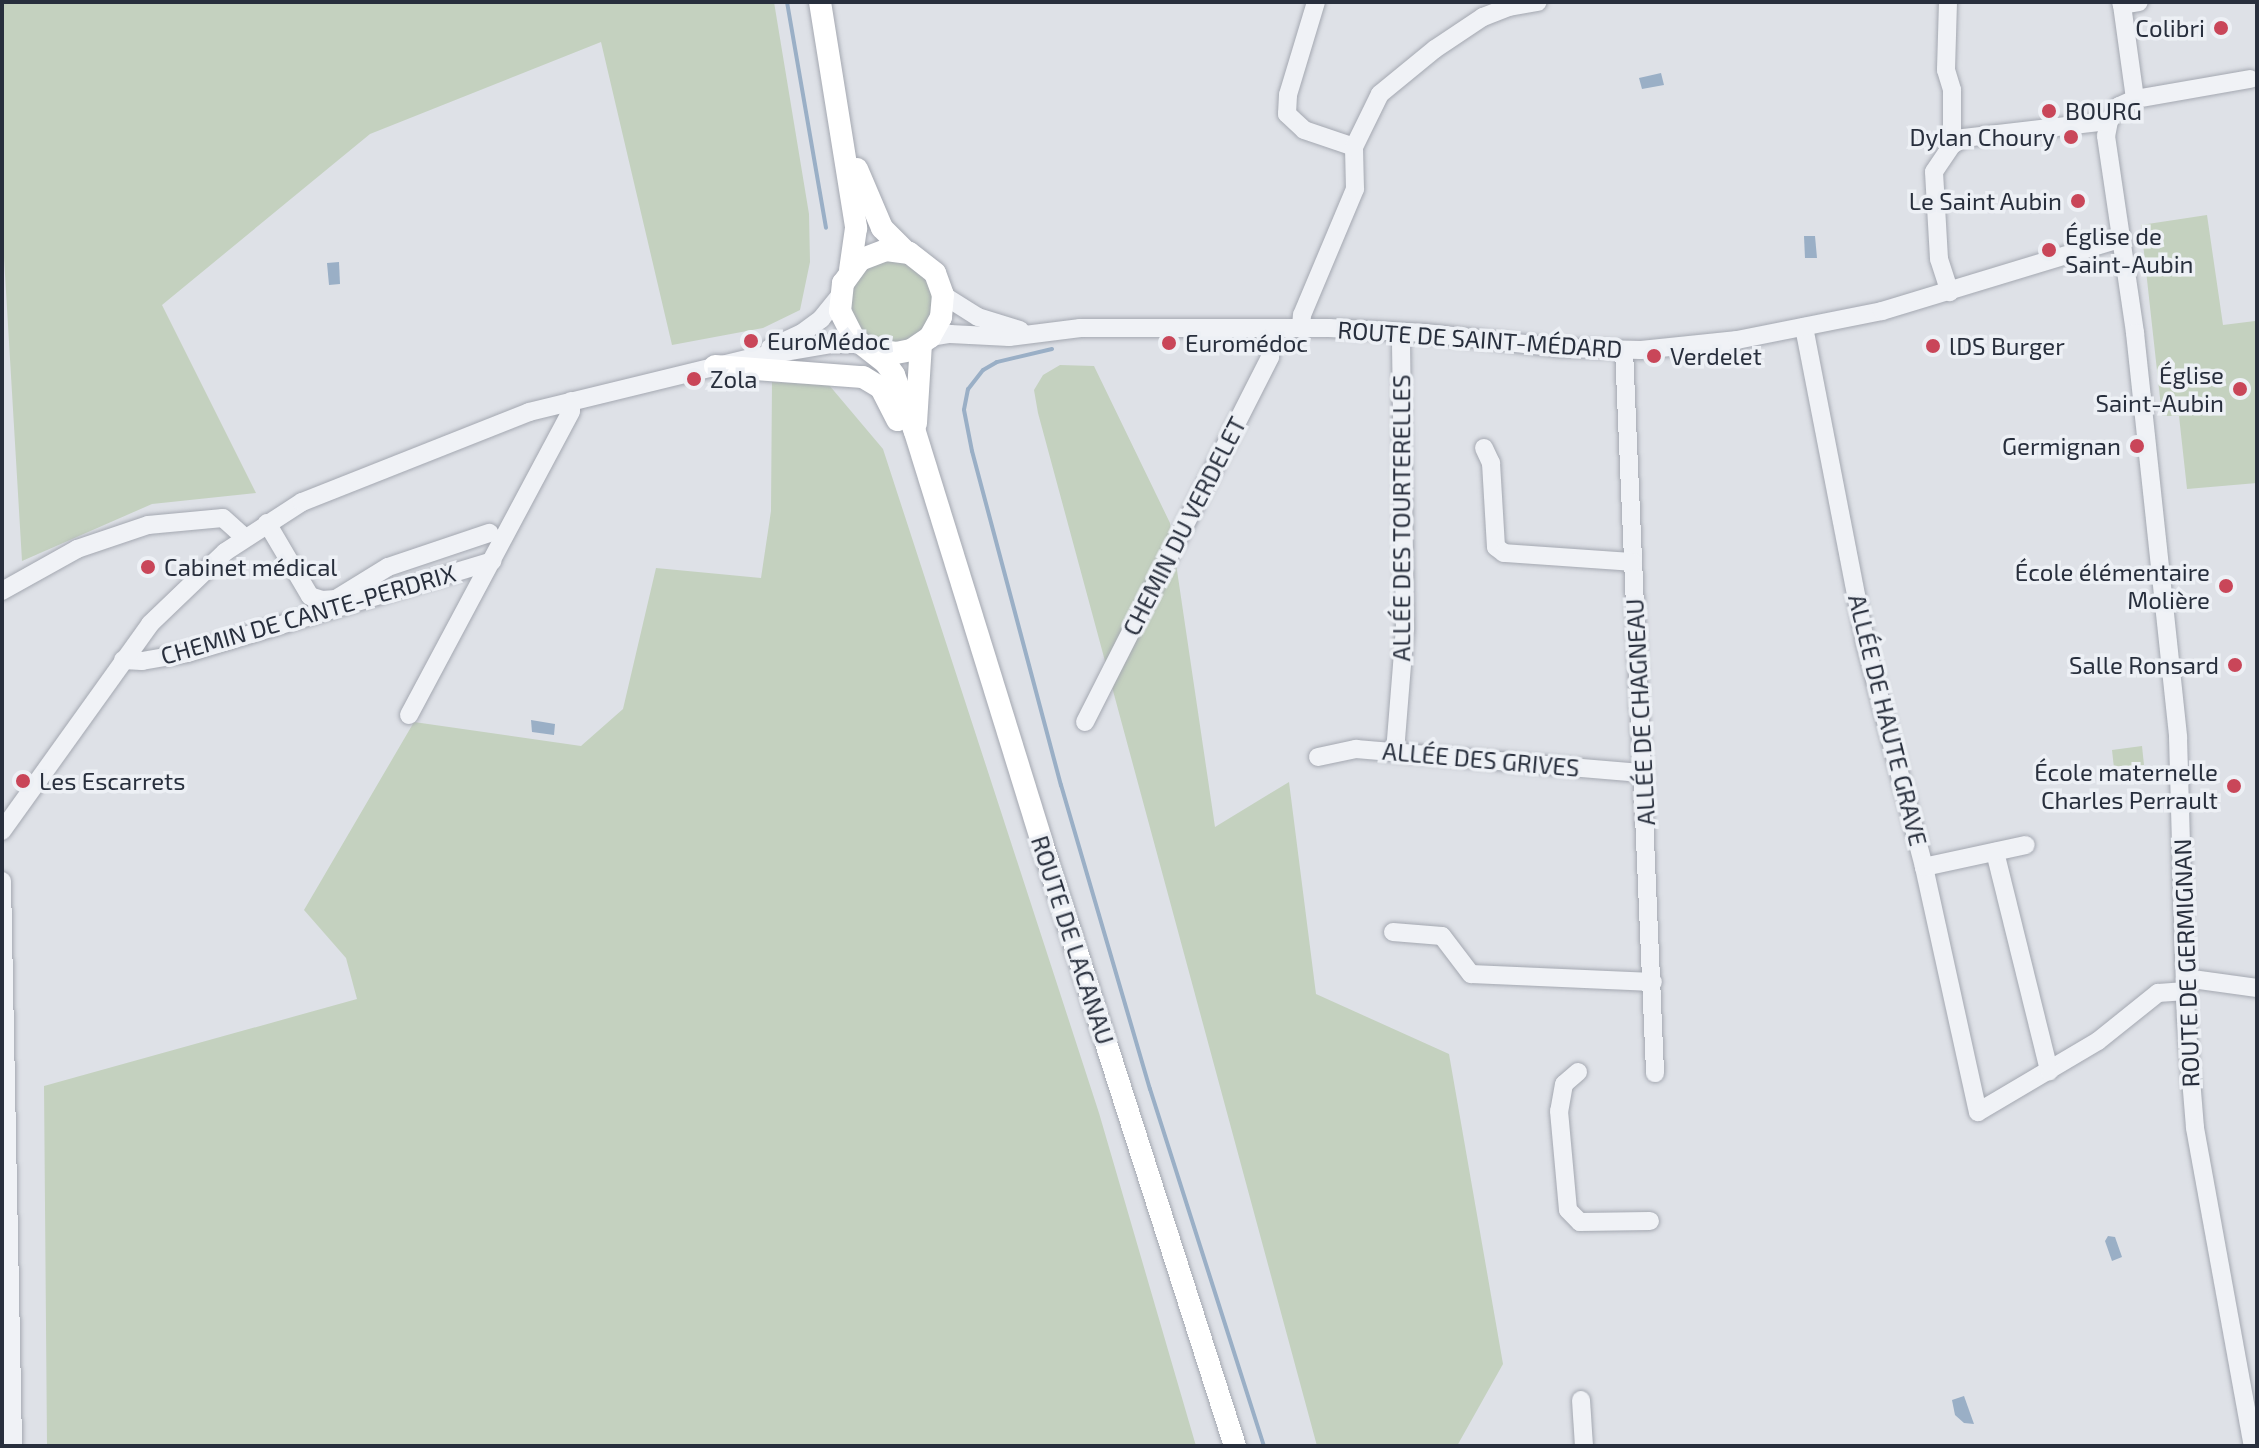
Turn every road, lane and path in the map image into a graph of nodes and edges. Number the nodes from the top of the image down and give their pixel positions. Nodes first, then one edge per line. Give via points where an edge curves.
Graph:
1 (820, 2) edge
2 (1316, 2) edge
3 (1538, 2) edge
4 (1948, 2) edge
5 (2127, 3) edge
6 (2255, 81) edge
7 (2135, 99) junction
8 (839, 111) junction
9 (2109, 121) junction
10 (1952, 145) junction
11 (1354, 147) junction
12 (2119, 239) junction
13 (905, 251) junction
14 (850, 270) junction
15 (1950, 292) junction
16 (943, 295) junction
17 (839, 297) junction
18 (1804, 327) junction
19 (1272, 328) junction
20 (1301, 328) junction
21 (1401, 332) junction
22 (1035, 333) junction
23 (925, 340) junction
24 (866, 347) junction
25 (1624, 350) junction
26 (750, 358) junction
27 (715, 366) junction
28 (571, 401) junction
29 (915, 432) junction
30 (1484, 448) dead end
31 (267, 523) junction
32 (489, 533) dead end
33 (244, 537) junction
34 (952, 558) junction
35 (492, 561) junction
36 (1633, 562) junction
37 (2, 591) edge
38 (123, 660) junction
39 (409, 715) dead end
40 (1085, 722) dead end
41 (1395, 752) junction
42 (1318, 757) dead end
43 (1644, 773) junction
44 (6, 826) edge
45 (2026, 845) dead end
46 (1995, 852) junction
47 (1924, 867) junction
48 (2, 881) edge
49 (1393, 932) dead end
50 (1653, 982) junction
51 (2185, 985) junction
52 (2257, 988) edge
53 (2049, 1071) junction
54 (1578, 1072) dead end
55 (1655, 1073) dead end
56 (1650, 1221) dead end
57 (6, 1238) edge
58 (1581, 1400) dead end
59 (2254, 1413) edge
60 (13, 1446) edge
61 (1235, 1446) edge
62 (1584, 1446) edge
63 (2253, 1446) edge

1 - 8 main road
2 - 11 street via 1287,114 1304,130
3 - 11 street via 1483,17 1435,49 1380,94
4 - 10 street
5 - 7 street
6 - 7 street
7 - 9 street via 2119,106
8 - 13 main road via 872,208 882,228
8 - 14 main road via 856,228
9 - 10 street via 1964,138
9 - 12 street via 2106,136
10 - 15 street via 1934,172 1939,259
11 - 20 street via 1355,189
12 - 15 street, ROUTE DE SAINT-MÉDARD
12 - 51 street, ROUTE DE GERMIGNAN via 2135,333 2178,737
13 - 14 main road via 872,253
13 - 16 main road via 926,262
14 - 17 main road
15 - 18 street, ROUTE DE SAINT-MÉDARD
16 - 22 street, ROUTE DE SAINT-MÉDARD via 978,317
16 - 23 main road, ROUTE DE LACANAU via 941,317
17 - 24 main road, ROUTE DE LACANAU via 845,326
17 - 26 street via 802,333
18 - 25 street, ROUTE DE SAINT-MÉDARD via 1737,340
18 - 47 street, ALLÉE DE HAUTE GRAVE via 1865,642
19 - 20 street, ROUTE DE SAINT-MÉDARD
19 - 22 street, ROUTE DE SAINT-MÉDARD via 1080,328
19 - 40 street, CHEMIN DU VERDELET via 1270,357
20 - 21 street, ROUTE DE SAINT-MÉDARD
21 - 25 street, ROUTE DE SAINT-MÉDARD
21 - 41 street, ALLÉE DES TOURTERELLES via 1405,629
22 - 23 street, ROUTE DE SAINT-MÉDARD via 950,334
23 - 24 main road via 896,353
23 - 29 main road, ROUTE DE LACANAU
24 - 26 street via 831,344
24 - 29 main road, ROUTE DE LACANAU via 894,375
25 - 36 street, ALLÉE DE CHAGNEAU
26 - 27 street
27 - 28 street
27 - 34 main road via 873,381 881,388
28 - 31 street via 482,428 324,491
28 - 35 street via 571,411
29 - 34 main road, ROUTE DE LACANAU
30 - 36 street via 1491,463 1496,547 1504,553
31 - 32 street via 310,596 322,600 336,599 388,567
31 - 33 street
33 - 37 street via 223,518 148,525 77,549
33 - 38 street via 159,616
34 - 61 main road, ROUTE DE LACANAU
35 - 38 street, CHEMIN DE CANTE-PERDRIX via 188,653
35 - 39 street
36 - 43 street, ALLÉE DE CHAGNEAU
38 - 44 street
41 - 42 street, ALLÉE DES GRIVES via 1356,749
41 - 43 street, ALLÉE DES GRIVES
43 - 50 street, ALLÉE DE CHAGNEAU
45 - 46 street
46 - 47 street
46 - 53 street
47 - 53 street, ALLÉE DE HAUTE GRAVE via 1978,1112
48 - 57 street
49 - 50 street via 1442,936 1471,974
50 - 55 street, ALLÉE DE CHAGNEAU
51 - 52 street
51 - 53 street via 2158,993 2098,1041
51 - 59 street, ROUTE DE GERMIGNAN via 2195,1128
54 - 56 street via 1564,1084 1559,1111 1568,1210 1580,1222
57 - 60 street
58 - 62 street
59 - 63 street, ROUTE DE GERMIGNAN

